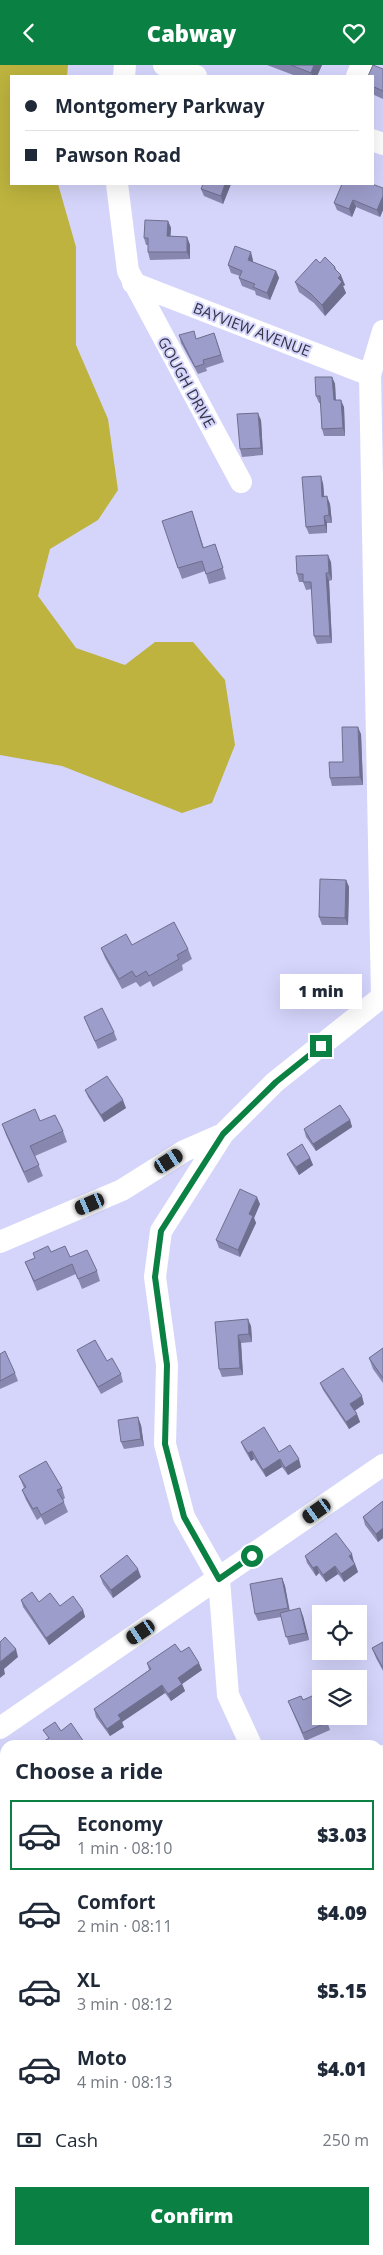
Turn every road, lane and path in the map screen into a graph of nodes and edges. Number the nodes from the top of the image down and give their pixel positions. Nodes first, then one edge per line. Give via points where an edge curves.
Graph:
1 (164, 65) edge
2 (193, 75) edge
3 (117, 185) edge
4 (133, 283) junction
5 (383, 331) edge
6 (370, 375) junction
7 (241, 482) dead end
8 (382, 997) edge
9 (223, 1134) junction
10 (0, 1242) edge
11 (383, 1465) edge
12 (219, 1579) junction
13 (0, 1728) edge
14 (250, 1740) edge

1 - 2 street
3 - 4 street, GOUGH DRIVE via 128,271
4 - 6 street, BAYVIEW AVENUE
4 - 7 street, GOUGH DRIVE
5 - 6 street
6 - 8 street
8 - 9 street via 276,1082
9 - 10 street via 184,1151 122,1190
9 - 12 street via 161,1231 155,1277 167,1365 165,1444 184,1517
11 - 12 street
12 - 13 street
12 - 14 street via 228,1695

